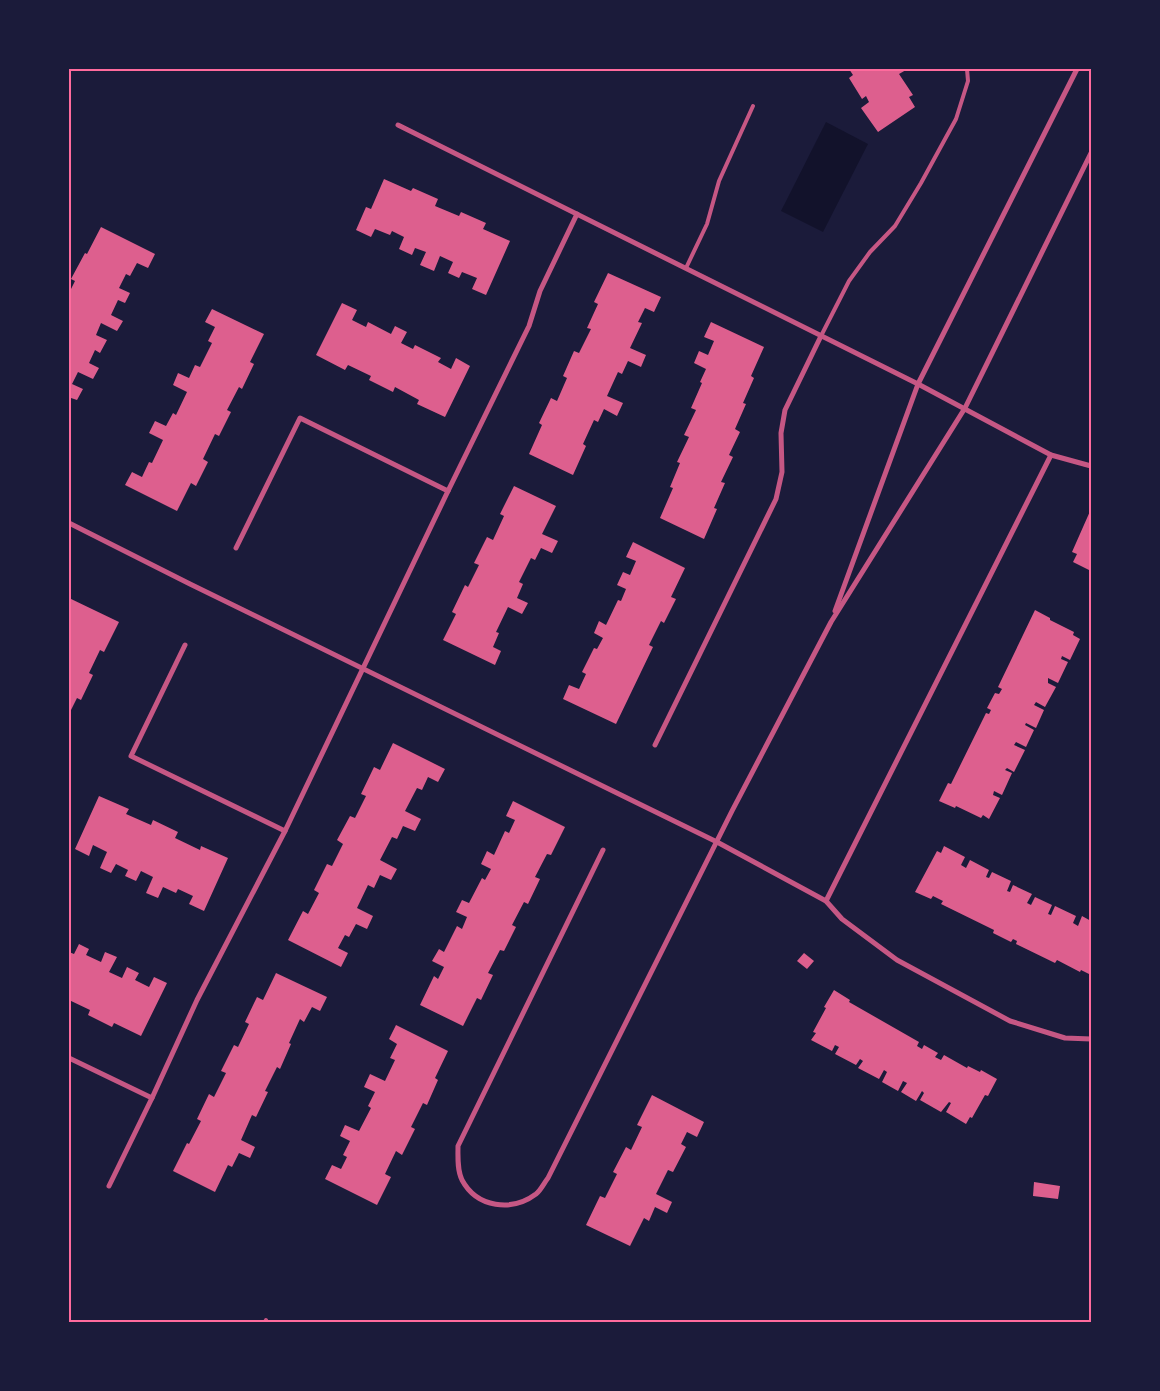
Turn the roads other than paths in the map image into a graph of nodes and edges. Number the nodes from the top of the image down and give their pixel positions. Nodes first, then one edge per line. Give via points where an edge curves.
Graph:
1 (967, 69) edge
2 (1076, 69) edge
3 (753, 106) dead end
4 (398, 125) dead end
5 (1091, 152) edge
6 (577, 214) junction
7 (686, 268) junction
8 (821, 336) junction
9 (918, 384) junction
10 (965, 408) junction
11 (1051, 455) junction
12 (1091, 466) edge
13 (448, 491) junction
14 (69, 523) edge
15 (236, 548) dead end
16 (831, 622) junction
17 (185, 645) dead end
18 (364, 668) junction
19 (655, 745) dead end
20 (285, 831) junction
21 (717, 842) junction
22 (603, 850) dead end
23 (826, 901) junction
24 (1091, 1039) edge
25 (69, 1058) edge
26 (152, 1098) junction
27 (109, 1186) dead end

1 - 8 lane via 968,81 956,119 895,226 849,281
2 - 9 street
3 - 7 lane via 720,181 707,224
4 - 6 street
5 - 10 street
6 - 7 street
6 - 13 street via 540,291 530,326
7 - 8 street
8 - 9 street
8 - 19 street via 785,410 780,433 782,472 776,499
9 - 10 street
9 - 16 street
10 - 11 street
10 - 16 street
11 - 12 street
11 - 23 street
13 - 15 street via 300,418
13 - 18 street
14 - 18 street
16 - 21 street
17 - 20 street via 132,756
18 - 20 street
18 - 21 street
20 - 26 street via 197,1000
21 - 22 street via 548,1178 538,1192 524,1202 506,1206 489,1203 472,1193 462,1180 457,1163 458,1146
21 - 23 street
23 - 24 street via 842,919 877,947 979,1005 1014,1022 1057,1036
25 - 26 street
26 - 27 street

